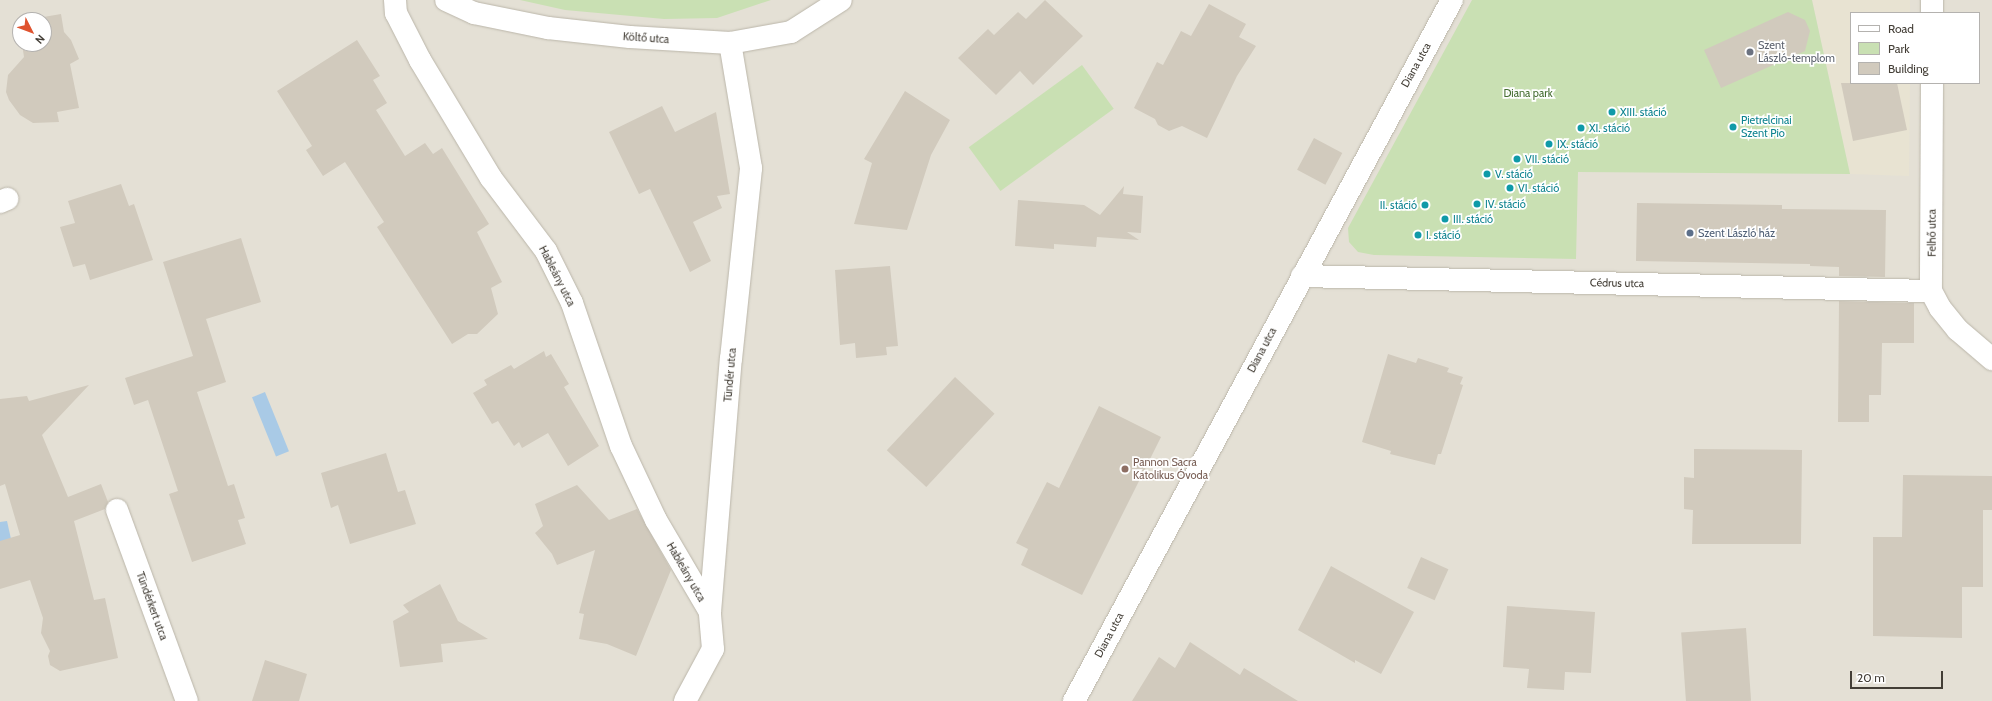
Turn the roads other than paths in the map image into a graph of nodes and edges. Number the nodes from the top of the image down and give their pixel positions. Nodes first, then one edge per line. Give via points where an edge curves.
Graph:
1 (395, 0) edge
2 (446, 0) edge
3 (841, 0) edge
4 (1452, 0) edge
5 (1932, 0) edge
6 (1932, 12) edge
7 (730, 43) junction
8 (1932, 84) edge
9 (1302, 276) junction
10 (1932, 291) junction
11 (1992, 359) edge
12 (118, 510) dead end
13 (710, 612) junction
14 (187, 701) edge
15 (685, 701) edge
16 (1074, 701) edge

1 - 13 street, Hableány utca via 396,13 420,60 491,178 546,251 572,304 621,446 656,520
2 - 7 street, Költő utca via 474,13 548,28 630,37
3 - 7 street, Költő utca via 791,32
4 - 9 street, Diana utca
5 - 6 street
7 - 13 street, Tündér utca via 751,168 730,359
8 - 10 street, Felhő utca
9 - 10 street, Cédrus utca
9 - 16 street, Diana utca
10 - 11 street, Felhő utca via 1940,308 1958,330
12 - 14 street, Tündérkert utca
13 - 15 street, Tündér utca via 713,649

